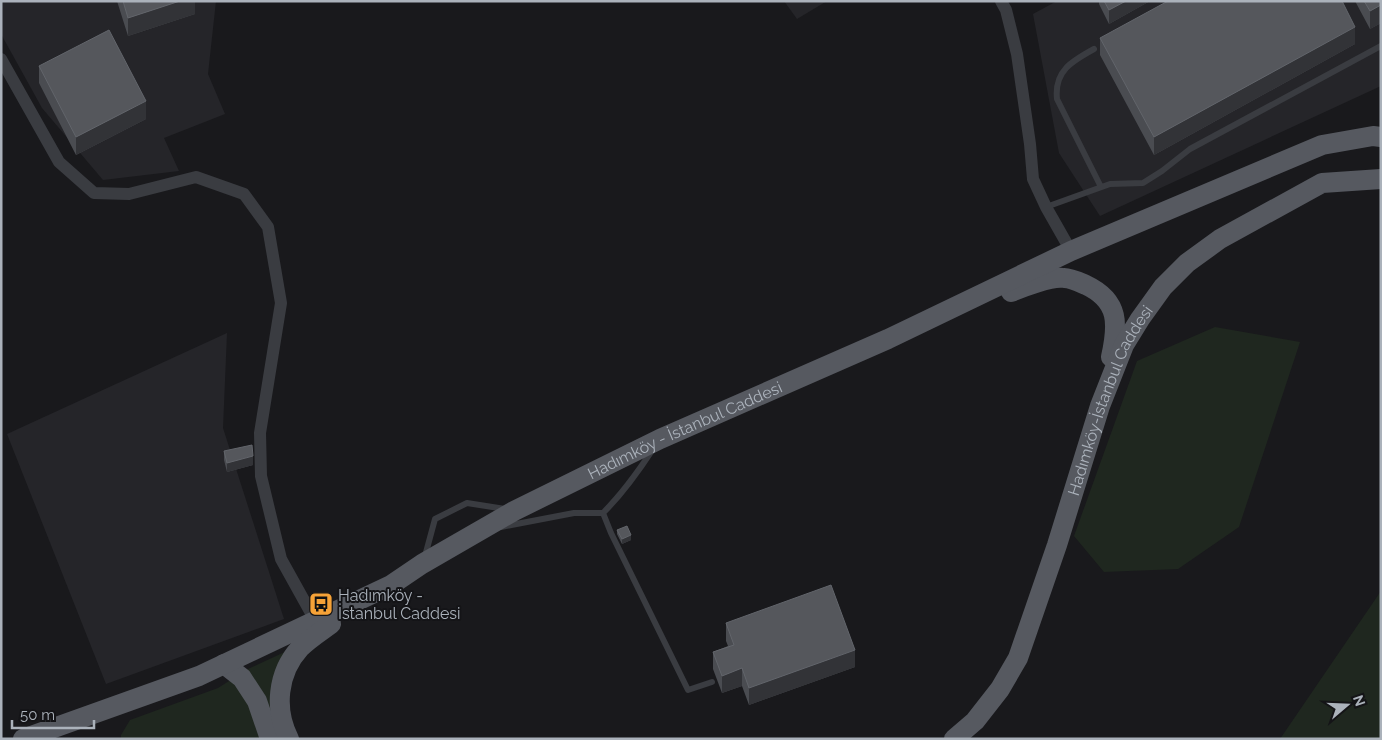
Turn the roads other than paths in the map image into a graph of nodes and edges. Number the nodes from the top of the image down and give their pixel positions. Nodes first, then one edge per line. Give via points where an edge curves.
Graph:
1 (1001, 1) edge
2 (1381, 46) edge
3 (1094, 49) dead end
4 (1, 59) edge
5 (1381, 137) edge
6 (1381, 180) edge
7 (1101, 187) junction
8 (1046, 207) junction
9 (1072, 251) junction
10 (888, 339) junction
11 (1100, 406) junction
12 (660, 438) junction
13 (514, 511) junction
14 (603, 513) junction
15 (476, 533) junction
16 (422, 564) junction
17 (391, 584) junction
18 (316, 622) junction
19 (224, 664) junction
20 (712, 682) dead end
21 (48, 734) edge
22 (23, 739) edge
23 (270, 739) edge
24 (289, 739) edge
25 (954, 739) edge

1 - 8 street via 1017,54 1033,179
2 - 7 lane via 1190,150 1143,183
3 - 7 lane via 1067,66 1056,90
4 - 18 street via 59,162 94,193 129,194 196,177 244,194 268,227 281,303 260,434 261,476 281,559
5 - 9 main road via 1322,145
6 - 11 main road, Hadımköy-İstanbul Caddesi via 1322,183 1220,239 1187,263 1162,287 1124,345
7 - 8 lane
8 - 9 street
9 - 10 main road
10 - 11 main road via 1035,284 1063,277 1077,281 1102,294 1115,318 1115,338
10 - 12 main road, Hadımköy - İstanbul Caddesi
11 - 25 main road, Hadımköy-İstanbul Caddesi via 1018,658 1000,689 975,721
12 - 13 main road, Hadımköy - İstanbul Caddesi
12 - 14 lane via 632,481
13 - 15 main road, Hadımköy - İstanbul Caddesi
13 - 16 lane via 467,503 436,519
14 - 15 lane via 574,513
14 - 20 lane via 688,690
15 - 16 main road, Hadımköy - İstanbul Caddesi
16 - 17 main road, Hadımköy - İstanbul Caddesi
17 - 18 main road, Hadımköy - İstanbul Caddesi
17 - 24 main road via 309,640 292,659 282,681 280,701 283,728
18 - 19 main road, Hadımköy - İstanbul Caddesi
19 - 21 main road, Hadımköy - İstanbul Caddesi
19 - 23 main road via 242,678 257,701
21 - 22 main road, Hadımköy - İstanbul Caddesi

